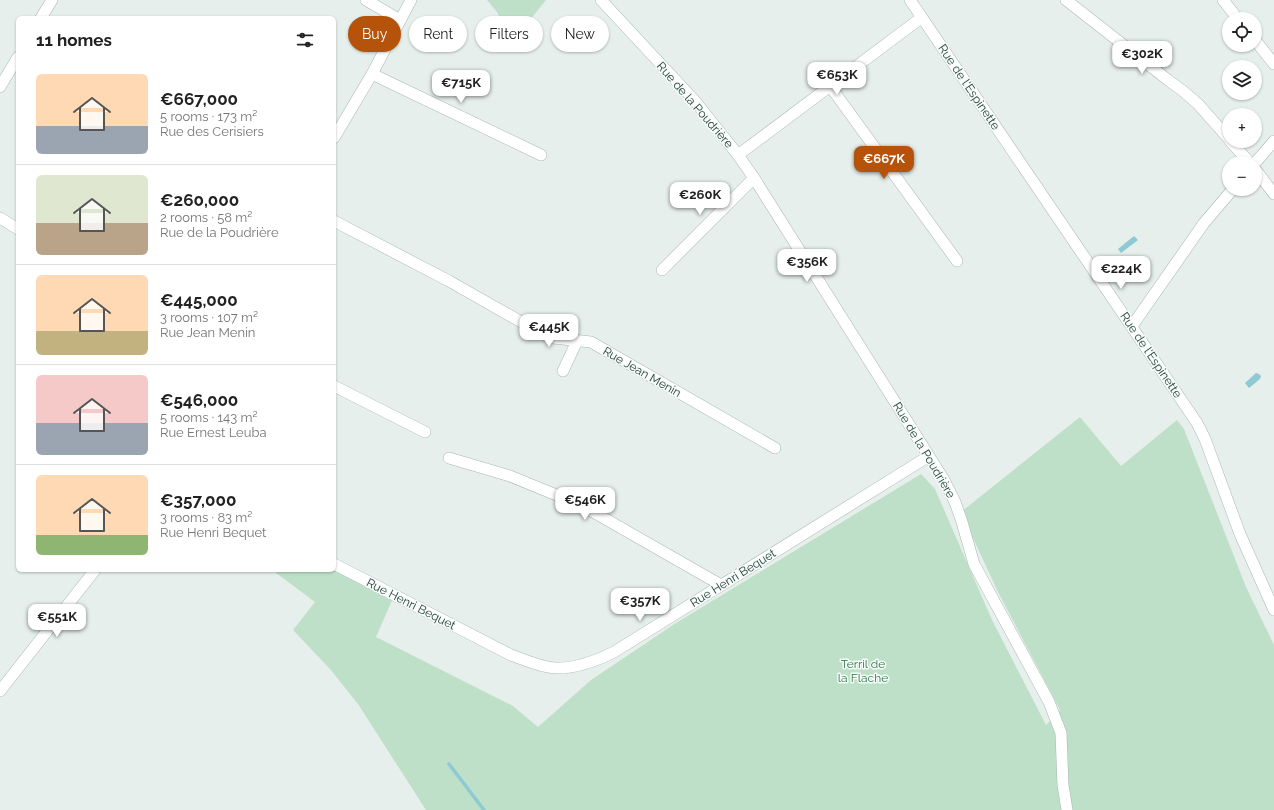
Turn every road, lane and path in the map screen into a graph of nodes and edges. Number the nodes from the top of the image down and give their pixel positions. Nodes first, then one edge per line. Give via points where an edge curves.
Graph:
1 (52, 0) edge
2 (366, 0) edge
3 (411, 0) edge
4 (601, 0) edge
5 (910, 0) edge
6 (1066, 0) edge
7 (1223, 0) edge
8 (1232, 12) edge
9 (44, 16) edge
10 (393, 16) edge
11 (401, 18) edge
12 (921, 18) junction
13 (1262, 49) edge
14 (383, 52) edge
15 (16, 60) edge
16 (1274, 64) edge
17 (372, 74) junction
18 (830, 86) junction
19 (0, 87) edge
20 (1222, 131) edge
21 (336, 135) edge
22 (1274, 141) edge
23 (1237, 148) edge
24 (541, 155) dead end
25 (738, 155) junction
26 (1244, 156) edge
27 (1261, 156) edge
28 (754, 178) junction
29 (1262, 179) edge
30 (1274, 194) edge
31 (1227, 196) edge
32 (0, 218) edge
33 (336, 222) edge
34 (16, 228) edge
35 (957, 261) dead end
36 (662, 270) dead end
37 (1132, 326) junction
38 (577, 341) junction
39 (563, 371) dead end
40 (336, 387) edge
41 (425, 432) dead end
42 (775, 448) dead end
43 (929, 456) junction
44 (449, 458) dead end
45 (336, 565) edge
46 (93, 572) edge
47 (721, 585) junction
48 (1274, 610) edge
49 (0, 691) edge
50 (1067, 810) edge

1 - 9 street
2 - 10 street
3 - 11 street
4 - 25 street, Rue de la Poudrière via 695,101
5 - 12 street, Rue de l'Espinette
6 - 20 street via 1198,104
7 - 8 street
12 - 18 street
12 - 37 street, Rue de l'Espinette
13 - 16 street
14 - 17 street
15 - 19 street
17 - 21 street
17 - 24 street
18 - 25 street
18 - 35 street
22 - 27 street
23 - 26 street
25 - 28 street, Rue de la Poudrière
28 - 36 street
28 - 43 street, Rue de la Poudrière
29 - 30 street
31 - 37 street via 1204,223
32 - 34 street
33 - 38 street, Rue Jean Menin via 539,332 553,338
37 - 48 street, Rue de l'Espinette via 1202,434 1240,534
38 - 39 street
38 - 42 street, Rue Jean Menin via 591,342
40 - 41 street
43 - 47 street, Rue Henri Bequet
43 - 50 street, Rue de la Poudrière via 955,502 974,564 1049,702 1061,732 1063,786
44 - 47 street via 510,476 581,505
45 - 47 street, Rue Henri Bequet via 510,655 555,668 578,666 614,652
46 - 49 street

